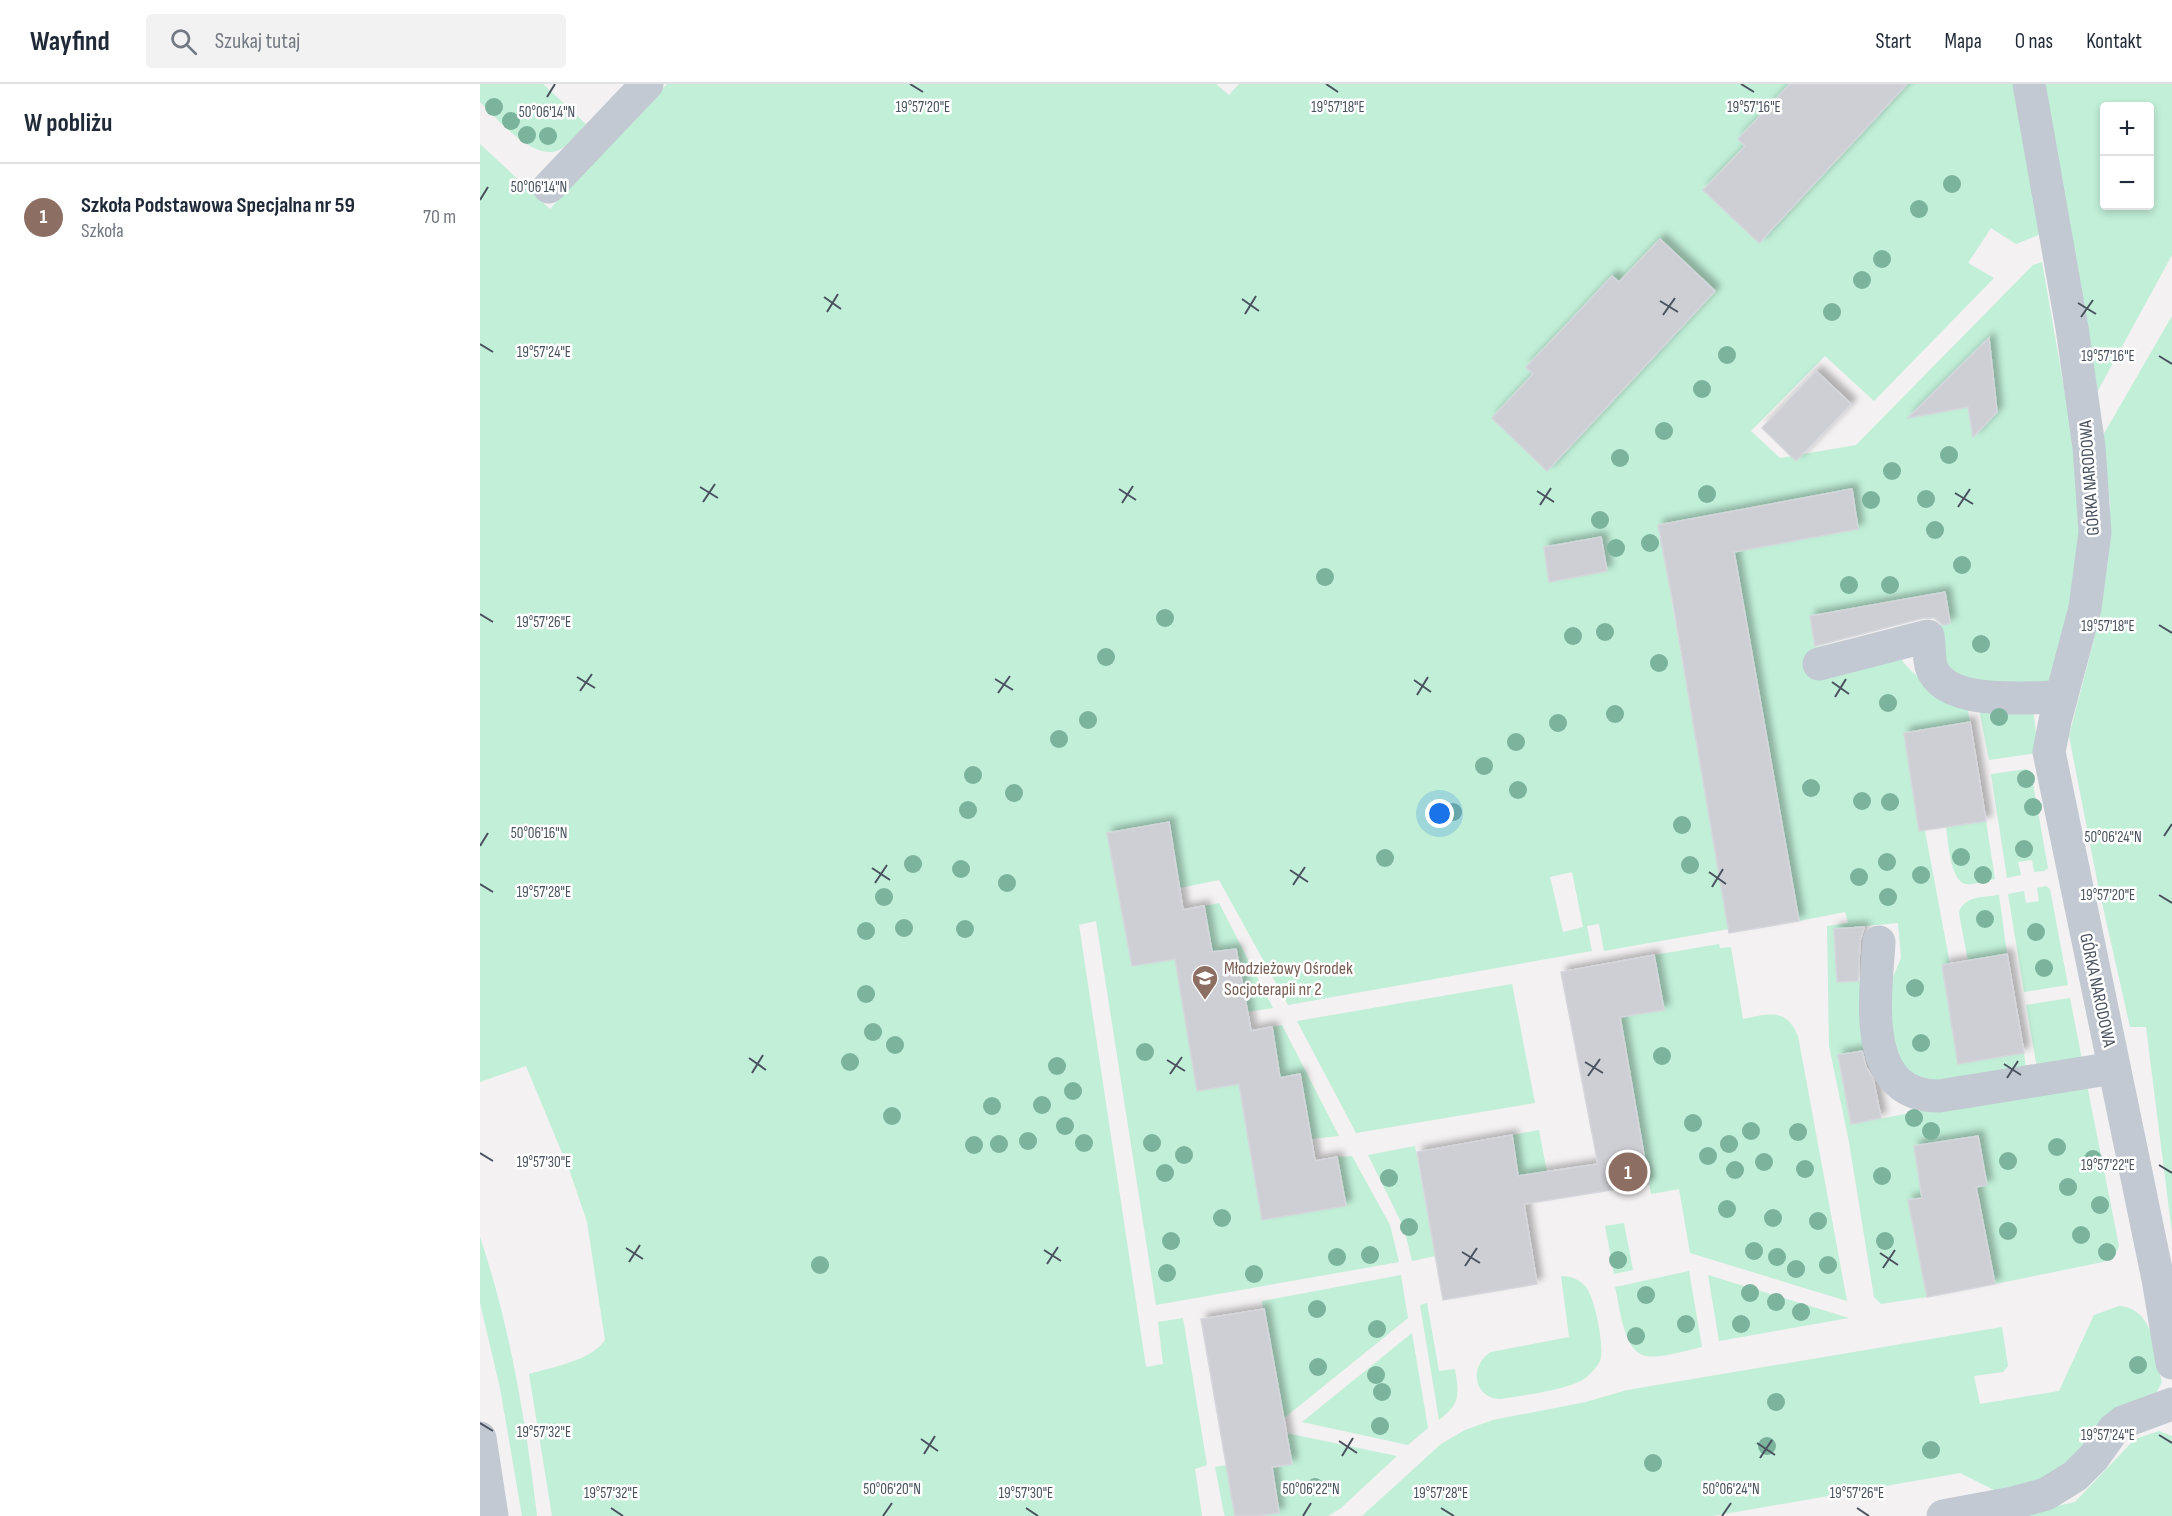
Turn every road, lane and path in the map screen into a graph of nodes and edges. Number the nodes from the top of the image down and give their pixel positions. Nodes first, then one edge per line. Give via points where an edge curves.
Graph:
1 (647, 84) edge
2 (2029, 84) edge
3 (549, 187) dead end
4 (1819, 664) dead end
5 (2061, 697) junction
6 (1879, 942) dead end
7 (2114, 1068) junction
8 (2172, 1363) edge
9 (2172, 1404) edge
10 (480, 1438) edge
11 (492, 1516) edge
12 (1943, 1516) edge

1 - 3 street
2 - 5 street, GÓRKA NARODOWA via 2072,328 2089,447 2095,532 2085,608
4 - 5 street via 1928,636 1932,670 1958,690 1991,697
5 - 7 street, GÓRKA NARODOWA via 2049,752
6 - 7 street via 1877,1037 1888,1070 1906,1089 1939,1096
7 - 8 street, GÓRKA NARODOWA
9 - 12 street via 2123,1422 2075,1476 2046,1494
10 - 11 street

